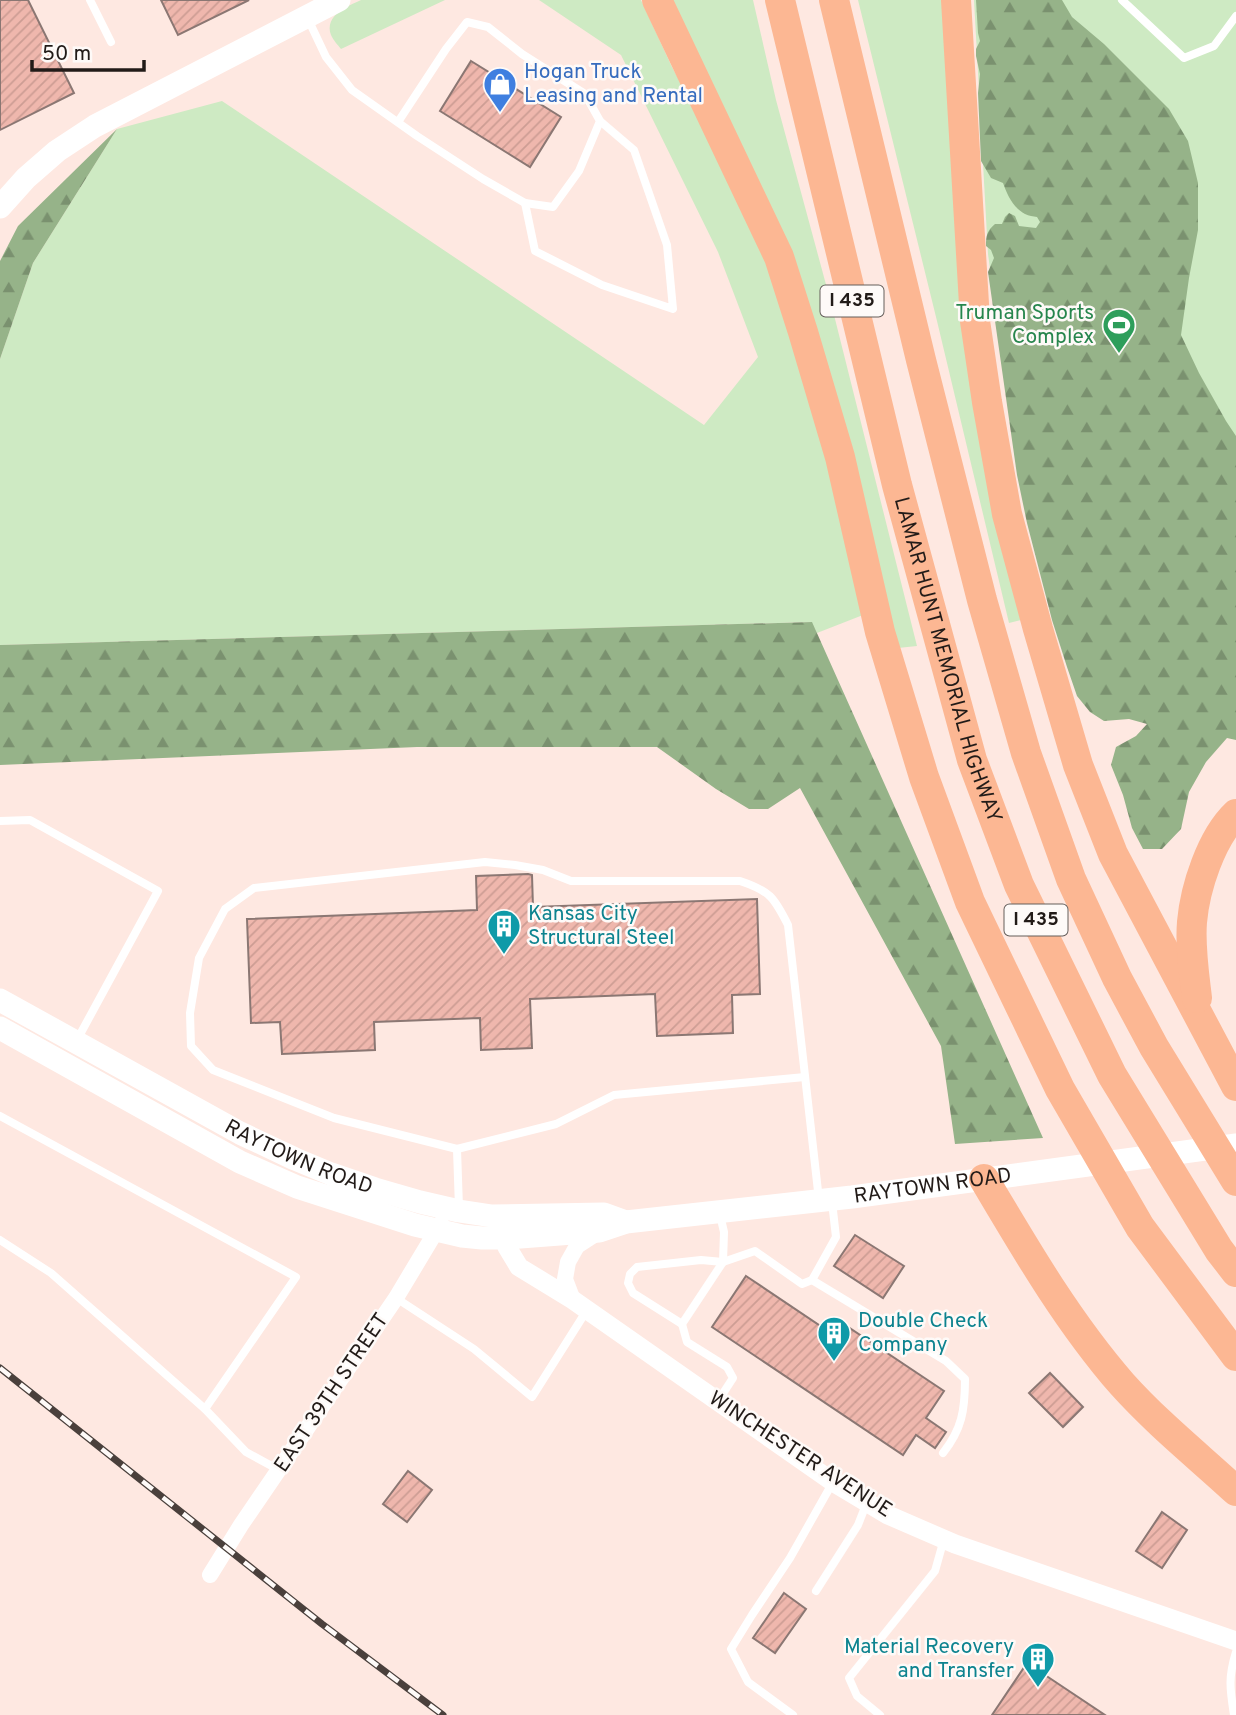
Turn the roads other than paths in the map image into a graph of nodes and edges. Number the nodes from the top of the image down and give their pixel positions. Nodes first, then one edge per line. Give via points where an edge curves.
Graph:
1 (90, 0) edge
2 (338, 0) edge
3 (657, 0) edge
4 (780, 0) edge
5 (834, 0) edge
6 (956, 0) edge
7 (1122, 0) edge
8 (1236, 16) edge
9 (307, 17) junction
10 (111, 42) dead end
11 (600, 121) junction
12 (398, 122) junction
13 (525, 203) junction
14 (0, 208) edge
15 (1236, 814) edge
16 (0, 821) edge
17 (0, 1000) edge
18 (1199, 1016) junction
19 (0, 1028) edge
20 (76, 1042) junction
21 (805, 1077) junction
22 (1233, 1081) edge
23 (162, 1090) junction
24 (149, 1111) junction
25 (0, 1116) edge
26 (1236, 1145) edge
27 (457, 1149) junction
28 (984, 1179) junction
29 (1236, 1181) edge
30 (825, 1200) junction
31 (454, 1209) junction
32 (719, 1212) junction
33 (626, 1222) junction
34 (507, 1227) junction
35 (436, 1231) junction
36 (599, 1231) junction
37 (0, 1240) edge
38 (1227, 1261) edge
39 (723, 1262) junction
40 (812, 1280) junction
41 (396, 1298) junction
42 (580, 1305) junction
43 (682, 1324) junction
44 (1236, 1356) edge
45 (718, 1401) junction
46 (205, 1409) junction
47 (943, 1453) dead end
48 (279, 1470) junction
49 (833, 1482) junction
50 (1236, 1491) edge
51 (867, 1502) junction
52 (944, 1539) junction
53 (210, 1575) dead end
54 (816, 1591) dead end
55 (1236, 1641) edge
56 (1236, 1652) edge
57 (793, 1715) edge
58 (880, 1715) edge
59 (1234, 1715) edge

1 - 10 lane
2 - 9 main road
3 - 44 highway via 779,257 841,457 880,632 924,777 970,902 1060,1088 1140,1227
4 - 38 highway, LAMAR HUNT MEMORIAL HIGHWAY / I 435 via 891,459 972,760 1020,885 1112,1075
5 - 29 highway, I 435 via 920,360 1026,753 1071,879 1117,978
6 - 18 highway via 975,321 1007,514 1078,765 1113,854
7 - 8 lane via 1184,58 1214,46
9 - 12 lane via 326,57 352,90
9 - 14 main road via 95,126 57,151
11 - 12 lane via 585,94 488,27 467,22
11 - 13 lane via 579,171 553,207
11 - 13 lane via 634,150 667,245 673,309 602,285 536,251
12 - 13 lane
15 - 18 highway via 1214,845 1192,922
16 - 20 lane via 30,820 158,891
17 - 20 main road, RAYTOWN ROAD
18 - 22 highway
19 - 24 main road, RAYTOWN ROAD
20 - 23 main road, RAYTOWN ROAD
21 - 27 lane via 614,1095 556,1124
21 - 27 lane via 788,925 775,899 740,881 572,881 543,870 485,862 254,888 225,909 199,958 190,1013 191,1046 213,1070 334,1118
21 - 30 lane
23 - 24 main road
23 - 31 main road, RAYTOWN ROAD via 307,1164 375,1189
24 - 35 main road, RAYTOWN ROAD via 240,1162 297,1187
25 - 46 lane via 296,1277
26 - 28 main road, RAYTOWN ROAD
27 - 31 lane
28 - 30 main road, RAYTOWN ROAD
28 - 50 highway via 1068,1316 1123,1384
30 - 32 main road, RAYTOWN ROAD
30 - 40 lane via 836,1237
31 - 34 main road, RAYTOWN ROAD via 492,1216
31 - 35 street, EAST 39TH STREET
32 - 33 main road, RAYTOWN ROAD
32 - 39 lane
33 - 34 main road, RAYTOWN ROAD via 604,1214
33 - 36 main road, RAYTOWN ROAD
34 - 35 main road, RAYTOWN ROAD via 482,1238
34 - 36 main road, RAYTOWN ROAD
34 - 42 street, WINCHESTER AVENUE via 508,1247 519,1267
35 - 41 street, EAST 39TH STREET
36 - 42 street via 577,1246 568,1262 565,1279
37 - 46 lane via 51,1273
39 - 40 lane via 755,1251 802,1284
39 - 43 lane
39 - 43 lane via 637,1267 630,1275 633,1293
40 - 47 lane via 946,1361 965,1379 965,1402 956,1437
41 - 42 lane via 474,1349 532,1397
41 - 48 street, EAST 39TH STREET
42 - 45 street, WINCHESTER AVENUE
43 - 45 lane via 687,1342 727,1367 733,1378
45 - 49 street, WINCHESTER AVENUE
46 - 48 lane via 246,1452
48 - 53 street, EAST 39TH STREET
49 - 51 street, WINCHESTER AVENUE
49 - 57 lane via 731,1648 748,1682
51 - 52 street, WINCHESTER AVENUE
51 - 54 lane via 858,1525
52 - 55 street, WINCHESTER AVENUE
52 - 58 lane via 935,1571 849,1678 856,1696
56 - 59 lane via 1230,1671

